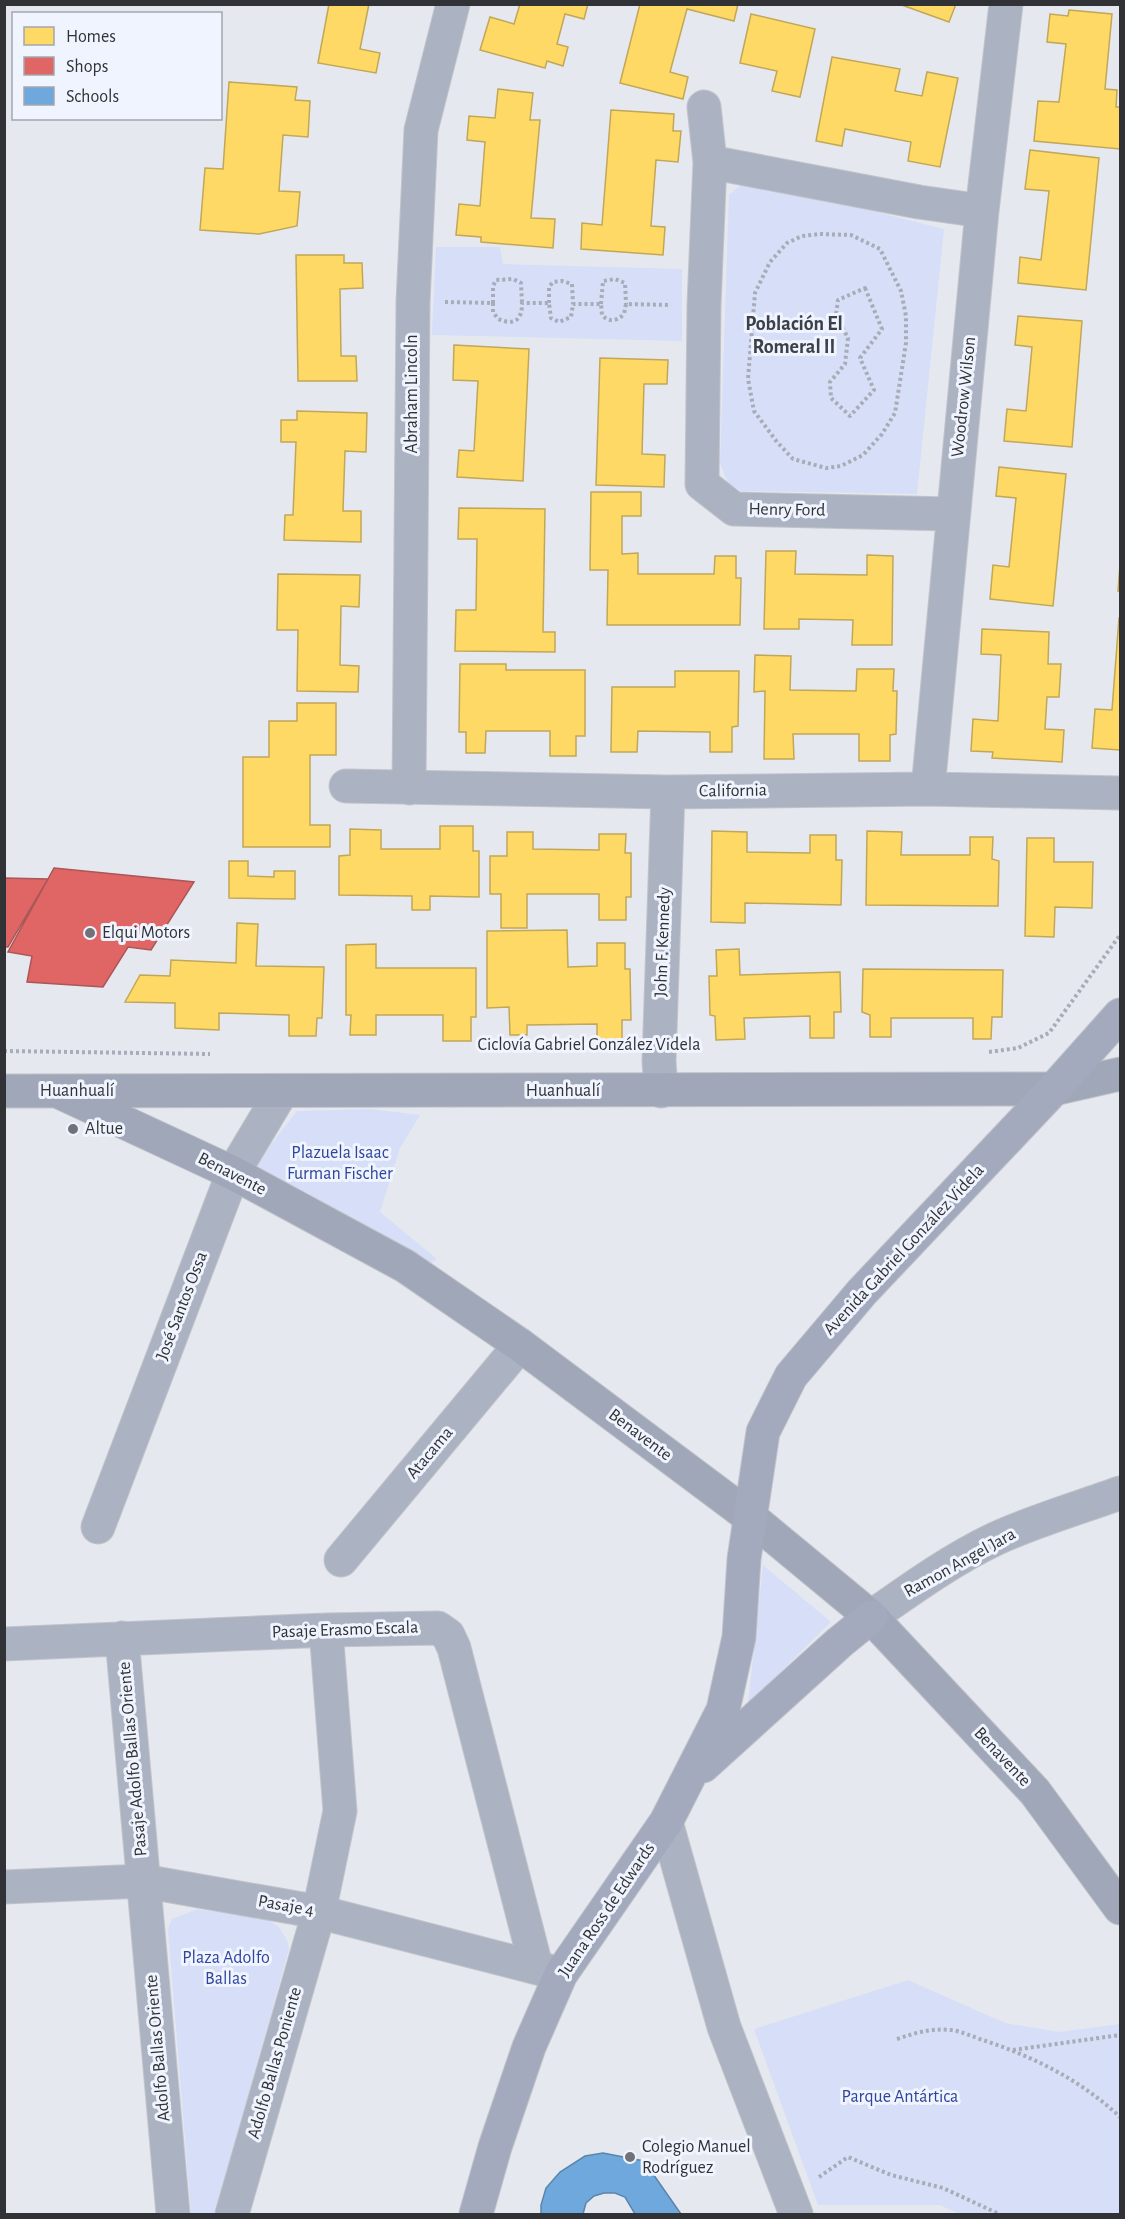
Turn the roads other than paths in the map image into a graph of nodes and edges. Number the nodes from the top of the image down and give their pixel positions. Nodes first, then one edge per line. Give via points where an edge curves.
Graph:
1 (453, 4) edge
2 (1006, 4) edge
3 (704, 107) dead end
4 (710, 162) junction
5 (982, 211) junction
6 (952, 514) junction
7 (346, 786) dead end
8 (409, 788) junction
9 (928, 789) junction
10 (668, 792) junction
11 (1120, 793) edge
12 (1120, 1016) edge
13 (1120, 1074) edge
14 (1054, 1089) junction
15 (10, 1090) edge
16 (282, 1091) junction
17 (661, 1091) junction
18 (59, 1092) junction
19 (232, 1173) junction
20 (520, 1345) junction
21 (1120, 1493) edge
22 (750, 1517) junction
23 (98, 1527) dead end
24 (341, 1560) dead end
25 (871, 1617) junction
26 (326, 1630) junction
27 (122, 1638) junction
28 (4, 1644) edge
29 (689, 1780) junction
30 (666, 1822) junction
31 (143, 1881) junction
32 (4, 1887) edge
33 (1120, 1908) edge
34 (319, 1912) junction
35 (549, 1970) junction
36 (173, 2214) edge
37 (232, 2214) edge
38 (477, 2214) edge
39 (796, 2214) edge

1 - 8 street, Abraham Lincoln via 421,130 413,302
2 - 5 street, Woodrow Wilson
3 - 4 street, Henry Ford
4 - 5 street
4 - 6 street, Henry Ford via 702,484 734,509
5 - 6 street, Woodrow Wilson
6 - 9 street, Woodrow Wilson
7 - 8 street, California
8 - 10 street, California
9 - 10 street, California
9 - 11 street, California
10 - 17 street, John F. Kennedy
12 - 14 main road, Avenida Gabriel González Videla
13 - 14 main road, Huanhualí
14 - 17 main road, Huanhualí
14 - 22 main road, Avenida Gabriel González Videla via 862,1292 791,1376 764,1432
15 - 18 main road, Huanhualí
16 - 17 main road, Huanhualí
16 - 18 main road, Huanhualí
16 - 19 street, José Santos Ossa
18 - 19 main road, Benavente
19 - 20 main road, Benavente via 405,1266
19 - 23 street, José Santos Ossa
20 - 22 main road, Benavente
20 - 24 street, Atacama
21 - 25 street, Ramon Angel Jara via 995,1539 922,1581
22 - 25 main road, Benavente
22 - 29 main road, Avenida Gabriel González Videla via 739,1637 723,1710
25 - 29 main road
25 - 33 main road, Benavente via 1035,1792
26 - 27 street, Pasaje Erasmo Escala
26 - 34 street, Adolfo Ballas Poniente via 340,1811
26 - 35 street, Pasaje Erasmo Escala via 438,1628 448,1635
27 - 28 street, Pasaje Erasmo Escala
27 - 31 street, Pasaje Adolfo Ballas Oriente
29 - 30 main road, Juana Ross de Edwards
30 - 35 main road, Juana Ross de Edwards
30 - 39 street via 724,2027
31 - 32 street, Pasaje 4
31 - 34 street, Pasaje 4
31 - 36 street, Adolfo Ballas Oriente
34 - 35 street, Pasaje 4
34 - 37 street, Adolfo Ballas Poniente
35 - 38 main road, Juana Ross de Edwards

